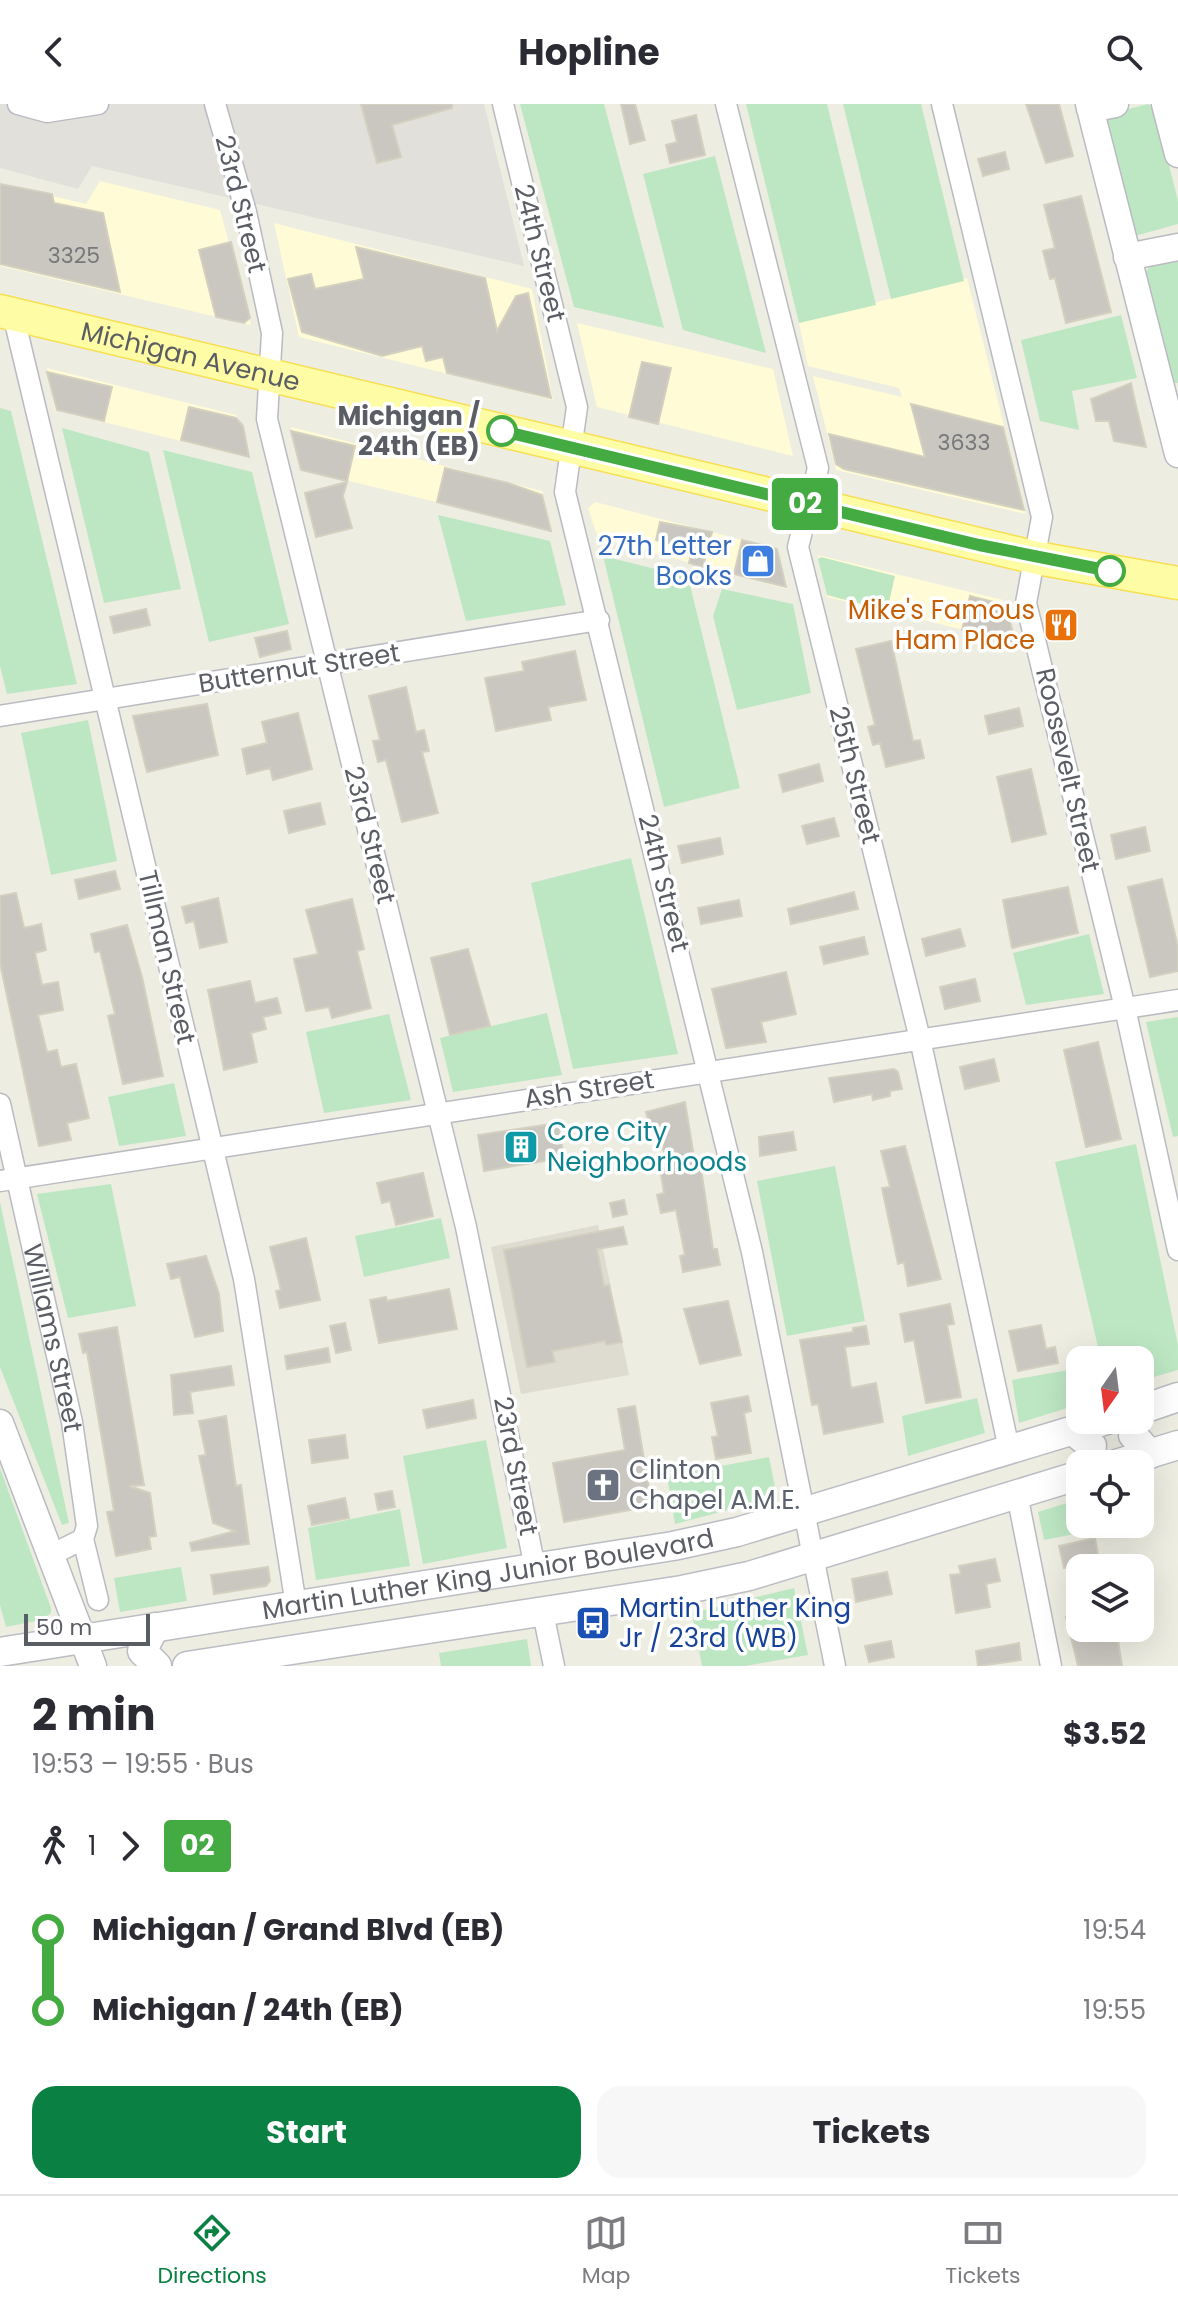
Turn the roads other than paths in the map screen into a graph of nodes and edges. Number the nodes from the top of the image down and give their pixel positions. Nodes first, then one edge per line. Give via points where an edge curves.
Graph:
1 (18, 104) edge
2 (98, 104) edge
3 (215, 104) edge
4 (503, 104) edge
5 (726, 104) edge
6 (942, 104) edge
7 (1165, 104) edge
8 (1098, 106) edge
9 (1178, 154) edge
10 (1178, 247) edge
11 (1127, 257) junction
12 (6, 312) edge
13 (271, 376) junction
14 (1170, 395) edge
15 (571, 448) junction
16 (1178, 454) edge
17 (808, 505) junction
18 (1037, 558) junction
19 (1178, 583) edge
20 (599, 620) junction
21 (327, 663) junction
22 (106, 699) junction
23 (0, 716) edge
24 (1178, 1000) edge
25 (1125, 1008) junction
26 (920, 1039) junction
27 (710, 1071) junction
28 (0, 1104) edge
29 (438, 1112) junction
30 (213, 1148) junction
31 (9, 1180) edge
32 (1178, 1250) edge
33 (1178, 1397) edge
34 (1154, 1405) edge
35 (0, 1423) edge
36 (1066, 1433) edge
37 (1077, 1434) edge
38 (1133, 1434) edge
39 (1178, 1445) edge
40 (1009, 1449) junction
41 (1091, 1450) edge
42 (1146, 1450) edge
43 (1154, 1453) edge
44 (1066, 1479) edge
45 (865, 1492) junction
46 (1017, 1494) junction
47 (804, 1511) junction
48 (737, 1532) junction
49 (878, 1538) junction
50 (83, 1539) junction
51 (51, 1555) junction
52 (813, 1557) junction
53 (535, 1568) junction
54 (749, 1576) junction
55 (456, 1580) junction
56 (378, 1592) junction
57 (98, 1600) dead end
58 (296, 1605) junction
59 (543, 1613) junction
60 (463, 1625) junction
61 (155, 1627) junction
62 (391, 1636) junction
63 (69, 1640) junction
64 (0, 1652) edge
65 (307, 1658) edge
66 (93, 1666) edge
67 (157, 1666) edge
68 (187, 1666) edge
69 (554, 1666) edge
70 (835, 1666) edge
71 (1051, 1666) edge

1 - 2 street via 47,112
3 - 13 street, 23rd Street via 272,333
4 - 15 street, 24th Street via 577,407
5 - 17 street, 25th Street via 818,468
6 - 18 street, Roosevelt Street via 1042,517
7 - 9 street
8 - 11 street
10 - 11 street
11 - 14 street
12 - 13 main road, Michigan Avenue
12 - 22 street, Tillman Street
13 - 15 main road, Michigan Avenue
13 - 21 street, 23rd Street via 267,419
14 - 16 street
15 - 17 main road, Michigan Avenue
15 - 20 street, 24th Street via 565,492
17 - 18 main road, Michigan Avenue
17 - 26 street, 25th Street via 798,547
18 - 19 main road, Michigan Avenue
18 - 25 street, Roosevelt Street via 1026,603
20 - 21 street, Butternut Street
20 - 27 street, 24th Street
21 - 22 street, Butternut Street
21 - 29 street, 23rd Street
22 - 23 street, Butternut Street
22 - 30 street, Tillman Street
24 - 25 street, Ash Street
25 - 26 street, Ash Street
25 - 32 street, Roosevelt Street
26 - 27 street, Ash Street
26 - 40 street, 25th Street
27 - 29 street, Ash Street
27 - 47 street, 24th Street
28 - 31 street, Williams Street
29 - 30 street, Ash Street
29 - 53 street, 23rd Street via 495,1358
30 - 31 street, Ash Street
30 - 58 street, Tillman Street via 257,1344
31 - 50 street, Williams Street via 72,1422 87,1526
33 - 34 main road
35 - 51 street
36 - 40 main road, Martin Luther King Junior Boulevard
37 - 41 main road
38 - 42 main road
39 - 43 main road
40 - 45 main road, Martin Luther King Junior Boulevard
44 - 46 main road, Martin Luther King Junior Boulevard
45 - 47 main road, Martin Luther King Junior Boulevard
45 - 49 main road via 858,1519
46 - 49 main road, Martin Luther King Junior Boulevard
46 - 71 street
47 - 48 main road, Martin Luther King Junior Boulevard
47 - 52 street, 24th Street
48 - 53 main road, Martin Luther King Junior Boulevard
48 - 54 main road via 754,1552
49 - 52 main road, Martin Luther King Junior Boulevard
50 - 51 street
50 - 57 street, Williams Street
51 - 63 street
52 - 54 main road, Martin Luther King Junior Boulevard
52 - 70 street, 24th Street
53 - 55 main road, Martin Luther King Junior Boulevard
54 - 59 main road, Martin Luther King Junior Boulevard
55 - 56 main road, Martin Luther King Junior Boulevard
55 - 60 main road via 444,1604
56 - 58 main road, Martin Luther King Junior Boulevard
56 - 62 main road via 405,1610
58 - 61 main road, Martin Luther King Junior Boulevard
59 - 60 main road, Martin Luther King Junior Boulevard
59 - 69 street
60 - 62 main road, Martin Luther King Junior Boulevard
61 - 63 main road, Martin Luther King Junior Boulevard
61 - 67 main road via 142,1651
62 - 65 main road, Martin Luther King Junior Boulevard
63 - 64 main road, Martin Luther King Junior Boulevard
63 - 66 street
65 - 68 main road, Martin Luther King Junior Boulevard

